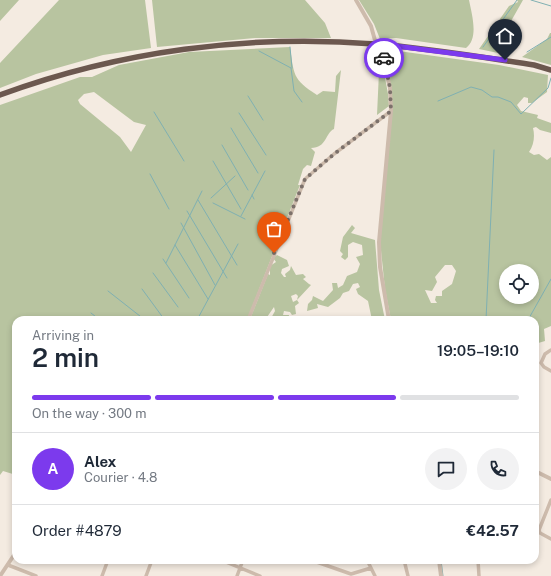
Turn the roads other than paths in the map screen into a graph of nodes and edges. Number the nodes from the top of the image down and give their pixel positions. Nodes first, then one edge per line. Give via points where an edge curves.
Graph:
1 (356, 0) edge
2 (378, 44) junction
3 (551, 70) edge
4 (0, 95) edge
5 (391, 111) junction
6 (250, 316) edge
7 (388, 316) edge
8 (551, 350) edge
9 (551, 371) edge
10 (539, 473) edge
11 (551, 478) edge
12 (551, 500) edge
13 (551, 539) edge
14 (12, 558) edge
15 (106, 564) edge
16 (150, 564) edge
17 (230, 564) edge
18 (242, 564) edge
19 (322, 564) edge
20 (369, 564) edge
21 (405, 564) edge
22 (440, 564) edge
23 (478, 564) edge
24 (8, 565) junction
25 (240, 568) junction
26 (371, 568) junction
27 (0, 576) edge
28 (36, 576) edge
29 (102, 576) edge
30 (146, 576) edge
31 (237, 576) edge
32 (260, 576) edge
33 (375, 576) edge
34 (408, 576) edge
35 (441, 576) edge
36 (480, 576) edge

1 - 2 street via 372,26
2 - 3 highway via 534,64
2 - 4 highway via 281,42 183,49 95,65
2 - 5 street via 390,88
5 - 6 street via 305,179
5 - 7 street via 379,242 380,267
8 - 9 street via 541,360 544,367
10 - 11 street
12 - 13 street via 540,527 540,533
14 - 24 street
15 - 29 street
16 - 30 street
17 - 25 street
18 - 25 street
19 - 26 street via 351,574
20 - 26 street
21 - 34 street
22 - 35 street
23 - 36 street
24 - 27 street
24 - 28 street
25 - 31 street
25 - 32 street
26 - 33 street

